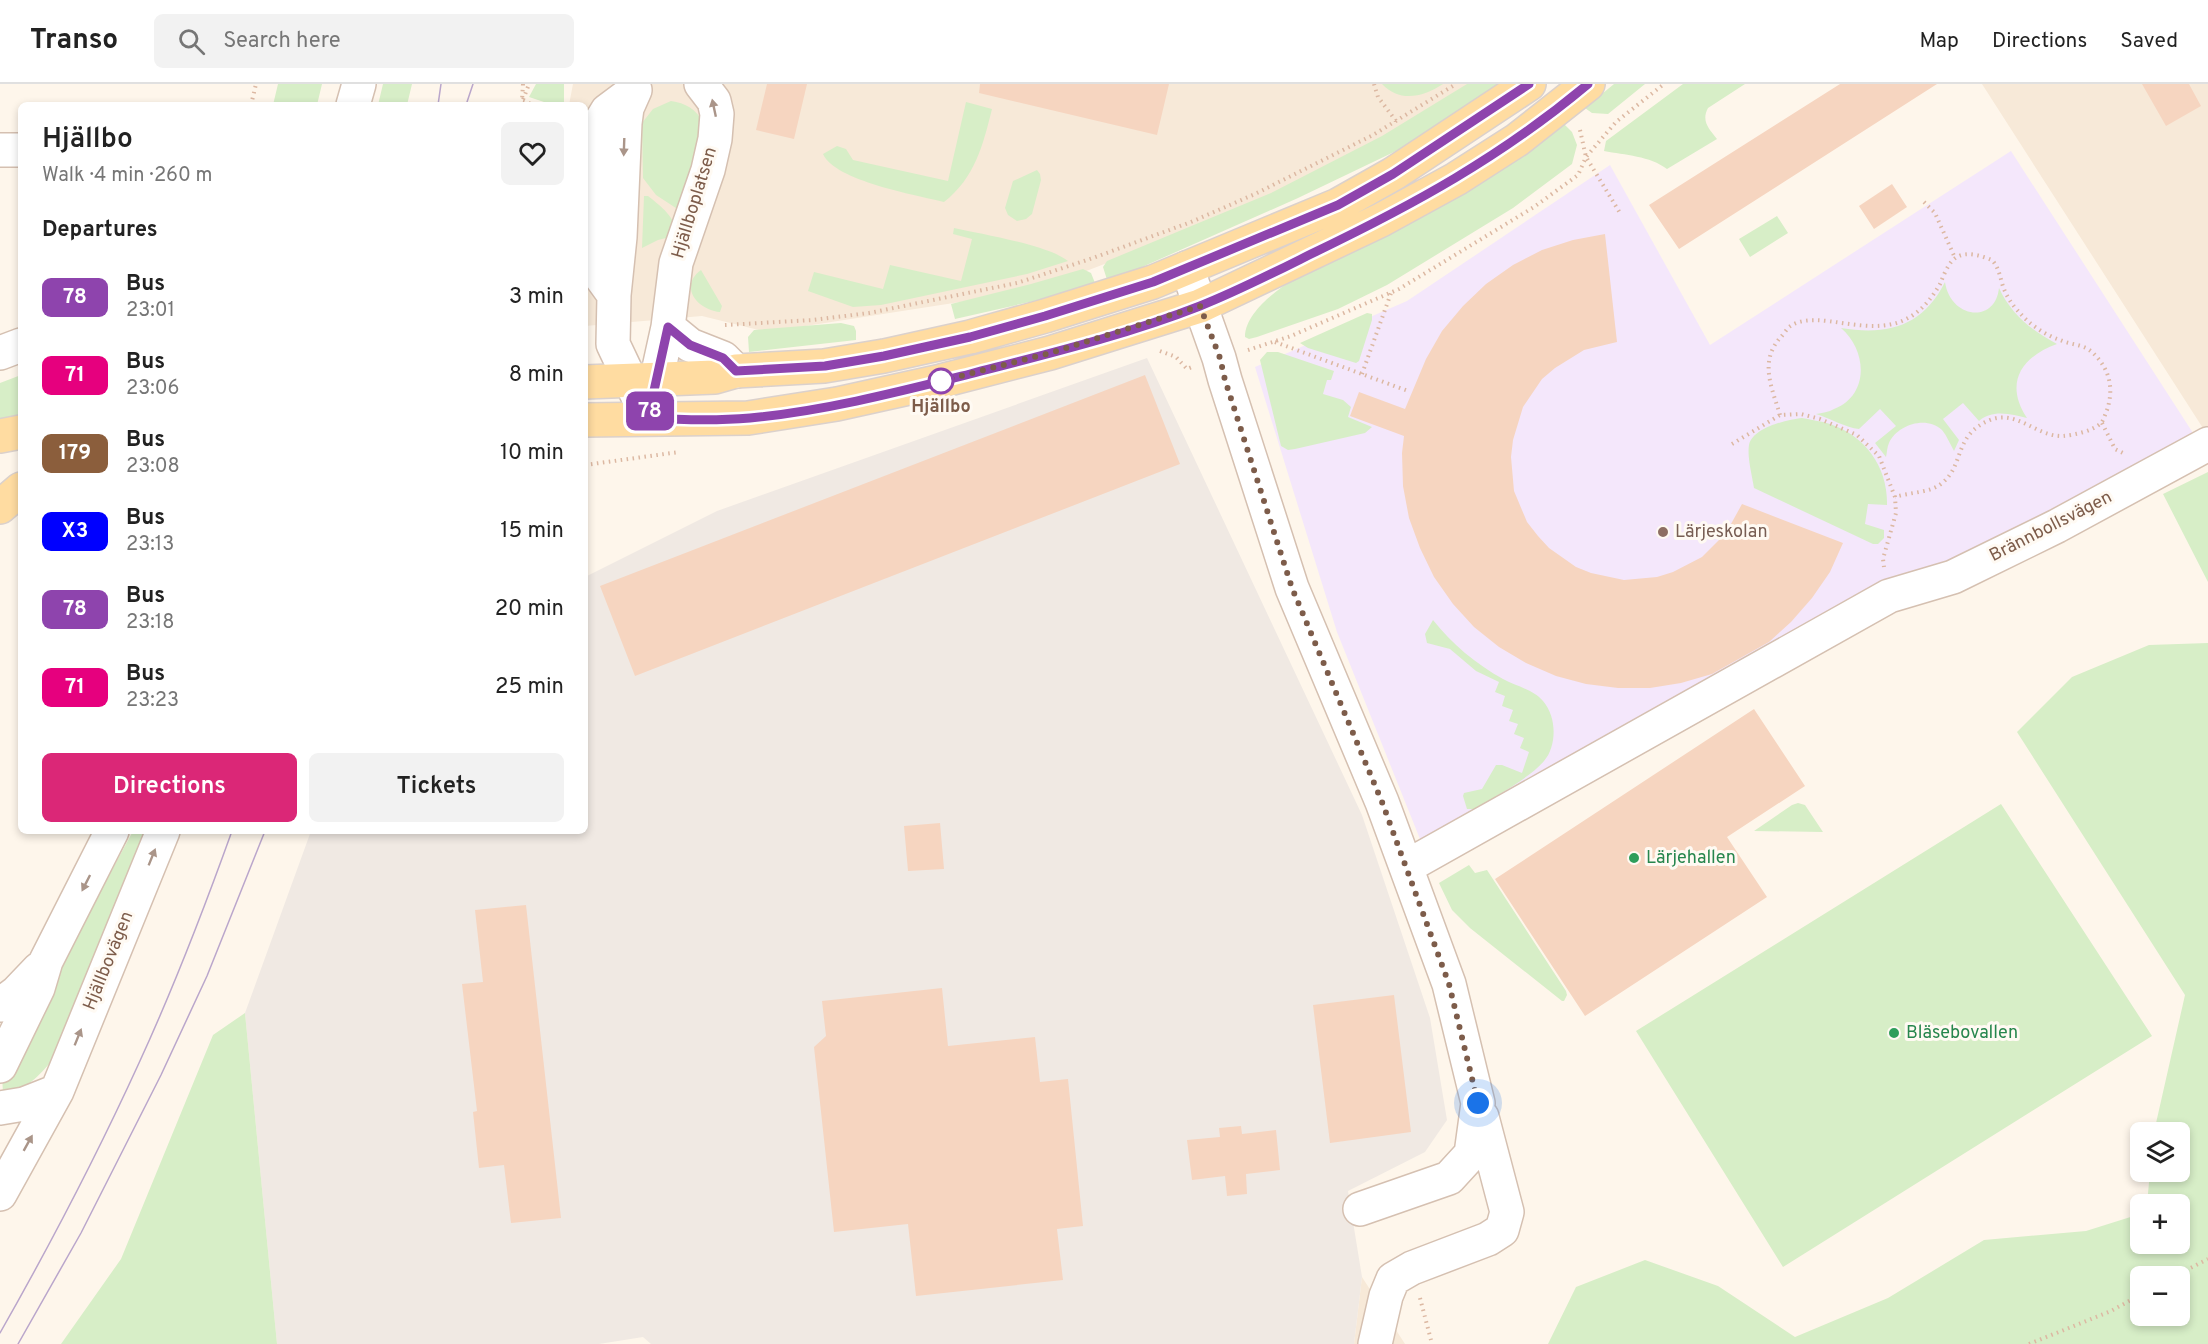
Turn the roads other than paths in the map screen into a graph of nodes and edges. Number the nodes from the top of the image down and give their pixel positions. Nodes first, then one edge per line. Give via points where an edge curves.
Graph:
1 (358, 84) edge
2 (701, 84) edge
3 (1529, 84) edge
4 (1588, 84) edge
5 (639, 87) edge
6 (354, 102) edge
7 (0, 150) edge
8 (18, 150) edge
9 (1186, 268) junction
10 (1200, 306) junction
11 (668, 327) junction
12 (613, 344) junction
13 (18, 346) edge
14 (0, 353) edge
15 (736, 371) junction
16 (588, 372) edge
17 (643, 379) junction
18 (588, 382) edge
19 (648, 418) junction
20 (588, 420) edge
21 (18, 433) edge
22 (0, 436) edge
23 (2208, 444) edge
24 (18, 492) edge
25 (0, 507) edge
26 (110, 834) edge
27 (162, 834) edge
28 (1406, 867) junction
29 (46, 962) junction
30 (0, 1005) edge
31 (0, 1066) edge
32 (57, 1092) junction
33 (1478, 1103) junction
34 (0, 1108) edge
35 (0, 1194) edge
36 (1360, 1209) dead end
37 (1375, 1344) edge

1 - 6 street
11 -> 2 street, Hjällboplatsen via 676,263 715,139 714,101
3 - 9 main road via 1393,174 1338,205
4 - 10 main road via 1517,140 1456,179 1381,220
5 -> 12 street via 607,111 593,134 590,244 593,266 614,295
7 - 8 street
9 - 10 street
9 - 15 main road via 1153,282 970,337 825,366
10 - 19 main road via 1050,353 837,404 748,418
10 - 28 street via 1292,588
11 - 15 street via 690,345 723,358
11 - 17 street, Hjällboplatsen
12 - 16 street via 601,362
12 - 17 street
13 - 14 street
15 - 17 main road via 715,377
17 - 18 main road
17 - 19 street, Hjällboplatsen
19 - 20 main road
21 - 22 main road
23 - 28 street, Brännbollsvägen via 1953,577 1889,596
24 - 25 main road
26 -> 29 street
32 -> 27 street, Hjällbovägen
28 - 33 street via 1449,984
29 - 30 street
29 - 31 street via 38,988
32 - 34 street
35 -> 32 street, Hjällbovägen
33 - 36 street via 1471,1154 1449,1178
33 - 37 street via 1507,1212 1502,1230 1393,1279

